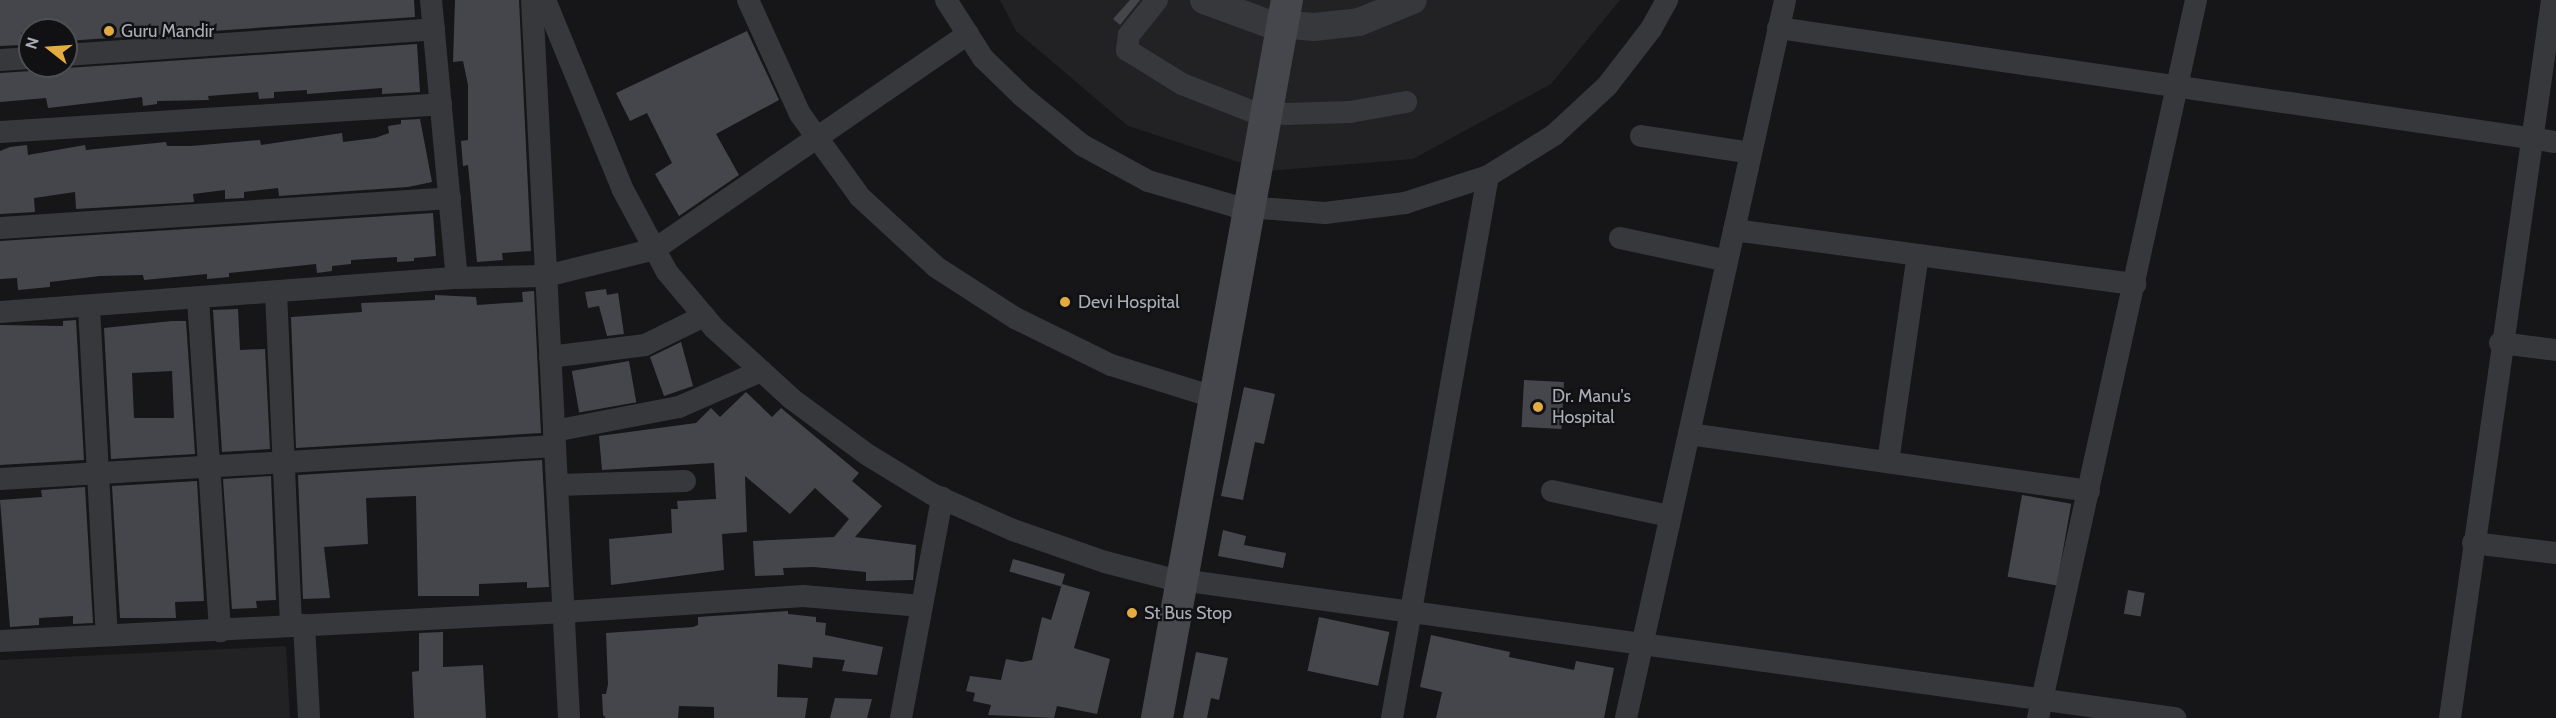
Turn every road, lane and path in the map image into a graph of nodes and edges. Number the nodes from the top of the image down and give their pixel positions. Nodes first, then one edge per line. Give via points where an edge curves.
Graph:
1 (431, 0) edge
2 (532, 0) edge
3 (544, 0) edge
4 (748, 0) edge
5 (946, 0) edge
6 (1157, 0) edge
7 (1204, 0) edge
8 (1413, 0) edge
9 (1667, 0) edge
10 (1785, 0) edge
11 (2196, 0) edge
12 (2552, 0) edge
13 (1277, 12) edge
14 (1778, 28) junction
15 (434, 29) junction
16 (968, 34) junction
17 (78, 54) edge
18 (18, 58) edge
19 (0, 60) edge
20 (2179, 87) junction
21 (1406, 102) dead end
22 (441, 104) junction
23 (1259, 111) junction
24 (0, 132) edge
25 (1641, 136) dead end
26 (817, 137) junction
27 (2531, 139) junction
28 (2556, 142) edge
29 (1751, 153) junction
30 (1488, 176) junction
31 (450, 198) junction
32 (1242, 207) junction
33 (0, 228) edge
34 (1734, 230) junction
35 (1620, 238) dead end
36 (655, 249) junction
37 (1918, 255) junction
38 (1727, 261) junction
39 (546, 276) junction
40 (457, 278) junction
41 (2135, 284) junction
42 (276, 293) junction
43 (198, 300) junction
44 (89, 307) junction
45 (0, 312) edge
46 (704, 316) junction
47 (2500, 343) junction
48 (2556, 350) edge
49 (550, 357) junction
50 (761, 371) junction
51 (1201, 393) junction
52 (1689, 434) junction
53 (555, 438) junction
54 (284, 462) junction
55 (1888, 462) junction
56 (209, 466) junction
57 (98, 473) junction
58 (0, 479) edge
59 (685, 481) dead end
60 (557, 485) junction
61 (1552, 491) dead end
62 (2089, 491) junction
63 (942, 498) junction
64 (1670, 516) junction
65 (2473, 543) junction
66 (2556, 553) edge
67 (1174, 579) junction
68 (922, 606) junction
69 (564, 612) junction
70 (1411, 612) junction
71 (297, 626) junction
72 (220, 631) junction
73 (107, 635) junction
74 (0, 640) edge
75 (1642, 644) junction
76 (2040, 709) edge
77 (309, 718) edge
78 (570, 718) edge
79 (900, 718) edge
80 (1142, 718) edge
81 (1157, 718) edge
82 (1392, 718) edge
83 (1626, 718) edge
84 (2175, 718) edge
85 (2450, 718) edge

1 - 15 street
2 - 39 street
3 - 36 street via 623,190
4 - 26 street via 801,114
5 - 16 street
6 - 23 street via 1129,35 1127,50 1161,74
7 - 13 street
8 - 13 street via 1359,21
9 - 30 street via 1651,29 1607,86 1554,135
10 - 14 street
11 - 20 street
12 - 27 street
13 - 23 main road
14 - 20 street
14 - 29 street
15 - 17 street
15 - 22 street
16 - 26 street
16 - 32 street via 983,58 1022,96 1082,145 1148,181
18 - 19 street
20 - 27 street
20 - 41 street
21 - 23 street via 1320,114
22 - 24 street
22 - 31 street
23 - 32 main road
25 - 29 street
26 - 36 street
26 - 51 street via 860,197 936,267 1015,318 1111,365
27 - 28 street
27 - 47 street
29 - 34 street
30 - 32 street via 1406,203 1325,213
30 - 70 street
31 - 33 street
31 - 40 street
32 - 51 main road
32 - 67 main road
34 - 37 street
34 - 38 street
35 - 38 street
36 - 39 street
36 - 46 street via 667,272
37 - 41 street
37 - 55 street
38 - 52 street
39 - 40 street
39 - 49 street
40 - 42 street
41 - 62 street
42 - 43 street
42 - 54 street
43 - 44 street
43 - 56 street
44 - 45 street
44 - 57 street
46 - 49 street via 645,345
46 - 50 street
47 - 48 street
47 - 65 street
49 - 53 street
50 - 53 street via 679,407
50 - 63 street via 868,455
51 - 67 main road
52 - 55 street
52 - 64 street
53 - 54 street
53 - 60 street
54 - 56 street
54 - 71 street
55 - 62 street
56 - 57 street
56 - 72 street
57 - 58 street
57 - 73 street
59 - 60 street
60 - 69 street
61 - 64 street
62 - 76 street
63 - 67 street via 1013,530 1105,562
63 - 68 street
64 - 75 street
65 - 66 street
65 - 85 street
67 - 70 street
67 - 80 main road
67 - 81 main road
68 - 69 street via 803,596
68 - 79 street
69 - 71 street
69 - 78 street
70 - 75 street
70 - 82 street
71 - 72 street
71 - 77 street
72 - 73 street
73 - 74 street
75 - 76 street
75 - 83 street
76 - 84 street

